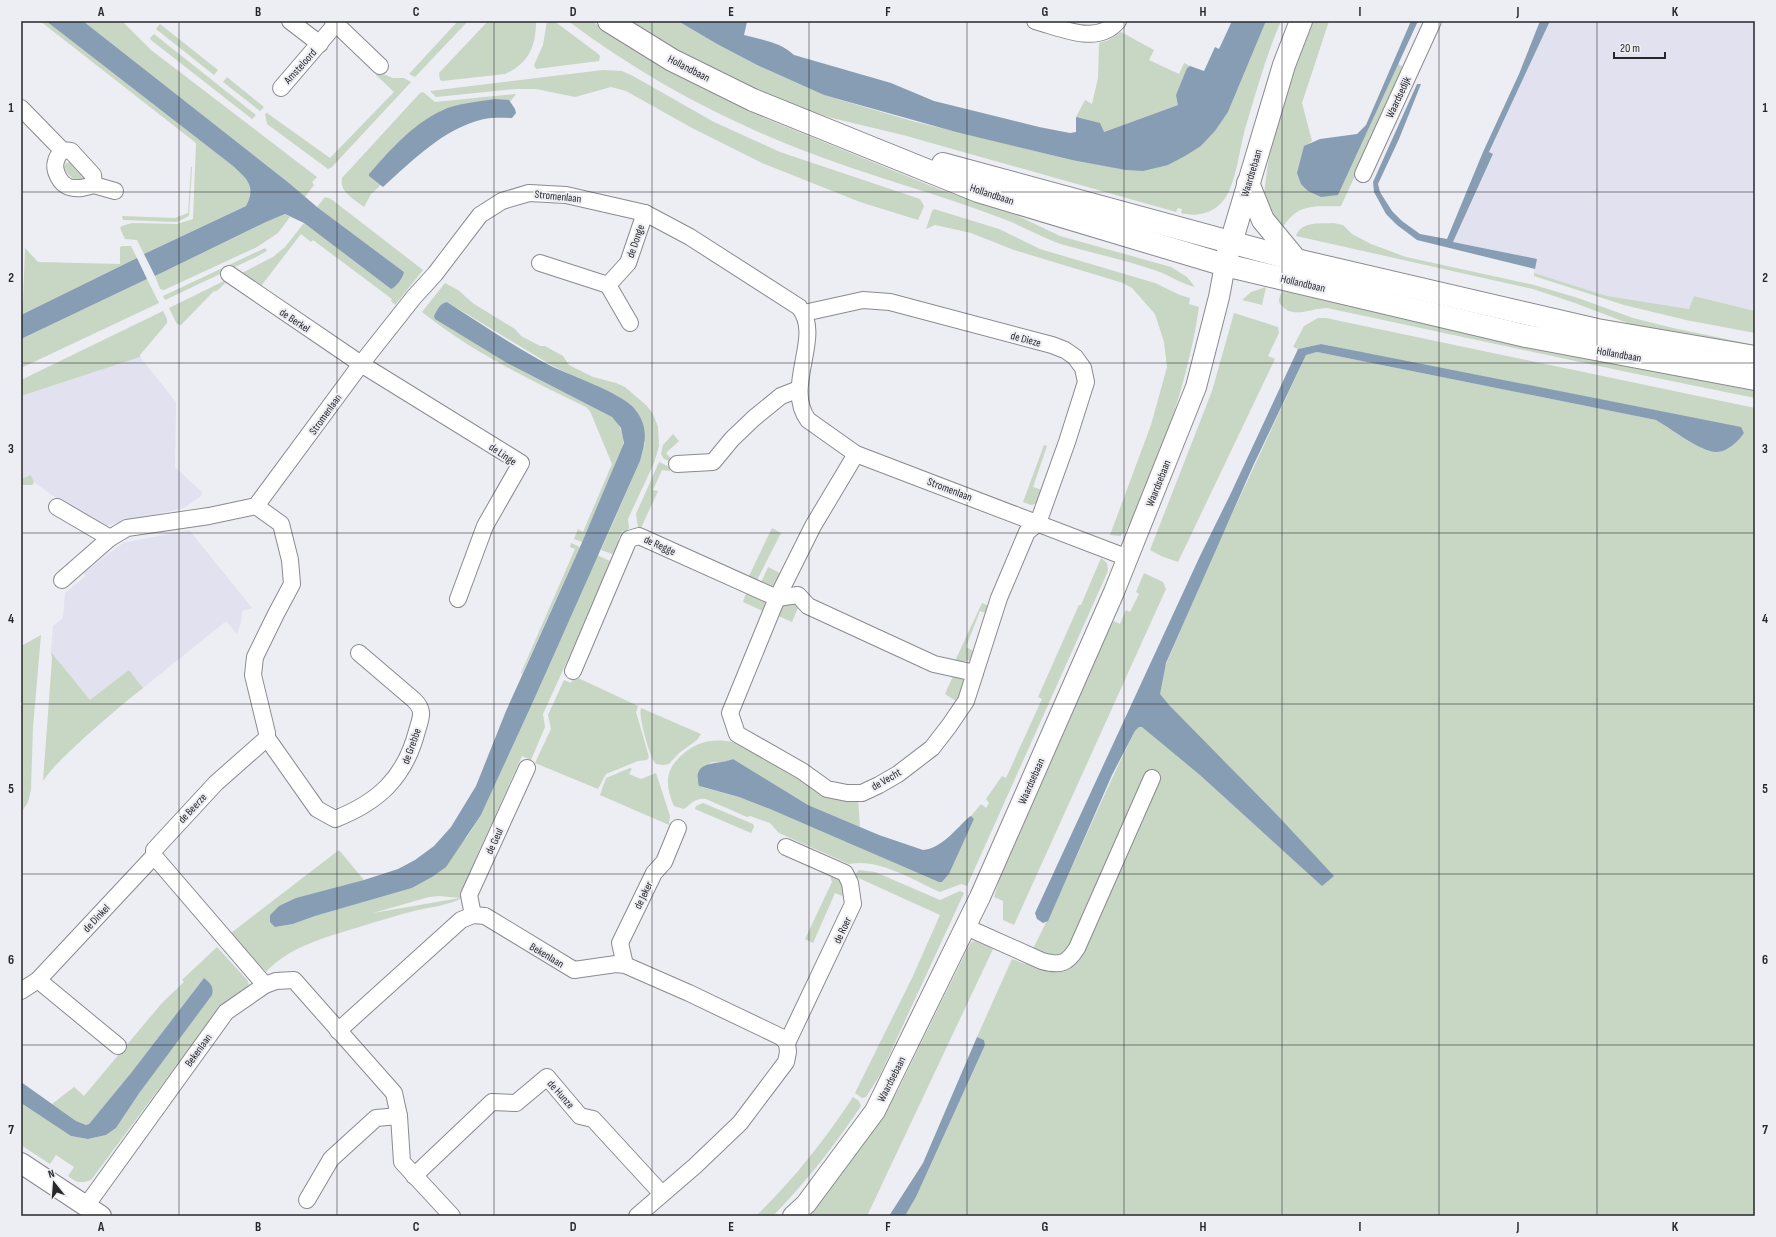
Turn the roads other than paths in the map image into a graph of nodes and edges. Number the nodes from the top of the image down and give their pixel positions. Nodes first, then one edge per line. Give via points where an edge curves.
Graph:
1 (290, 21) edge
2 (609, 21) edge
3 (1035, 21) edge
4 (1118, 21) edge
5 (1301, 21) edge
6 (1433, 21) edge
7 (334, 23) edge
8 (320, 44) junction
9 (380, 66) dead end
10 (281, 88) dead end
11 (21, 108) edge
12 (863, 143) junction
13 (62, 150) junction
14 (1363, 174) dead end
15 (1248, 183) junction
16 (94, 185) junction
17 (115, 191) dead end
18 (645, 213) junction
19 (1230, 241) junction
20 (1296, 260) junction
21 (540, 263) dead end
22 (1225, 265) junction
23 (229, 274) dead end
24 (608, 285) junction
25 (804, 313) junction
26 (630, 323) dead end
27 (1755, 357) edge
28 (361, 364) junction
29 (1755, 379) edge
30 (799, 389) junction
31 (856, 454) junction
32 (677, 464) dead end
33 (256, 506) junction
34 (57, 507) dead end
35 (1038, 522) junction
36 (110, 538) junction
37 (1128, 558) junction
38 (62, 580) dead end
39 (776, 598) junction
40 (458, 599) dead end
41 (359, 653) dead end
42 (573, 671) dead end
43 (975, 673) junction
44 (267, 738) junction
45 (527, 768) dead end
46 (1152, 778) dead end
47 (678, 828) dead end
48 (786, 847) dead end
49 (154, 856) junction
50 (473, 915) junction
51 (966, 927) junction
52 (625, 965) junction
53 (38, 980) junction
54 (265, 985) junction
55 (21, 991) edge
56 (338, 1031) junction
57 (787, 1043) junction
58 (118, 1046) dead end
59 (399, 1116) junction
60 (21, 1163) edge
61 (414, 1176) junction
62 (662, 1194) junction
63 (307, 1200) dead end
64 (94, 1211) edge
65 (452, 1216) edge
66 (637, 1216) edge
67 (793, 1216) edge

1 - 8 street, Amsteloord
2 - 12 main road, Hollandbaan via 672,60 754,100
3 - 4 street via 1084,34 1101,33 1111,29
5 - 15 main road, Waardsebaan via 1284,65
6 - 14 street, Waardsedijk
7 - 8 street, Amsteloord
7 - 9 street, Amsteloord
8 - 10 street, Amsteloord
11 - 13 street
12 - 19 main road, Hollandbaan
12 - 22 main road, Hollandbaan via 978,190
13 - 16 street via 71,151 93,175
13 - 16 street via 56,160 55,169 60,179 69,187
15 - 19 main road, Waardsebaan
15 - 20 main road via 1263,220
16 - 17 street
18 - 24 street, de Donge via 628,263
18 - 25 street, Stromenlaan via 690,237 799,307
18 - 28 street, Stromenlaan via 566,195 529,193 502,201 480,215
19 - 20 main road, Hollandbaan
19 - 22 main road, Waardsebaan
20 - 27 main road, Hollandbaan via 1597,330
21 - 24 street
22 - 29 main road, Hollandbaan via 1526,336
22 - 37 street, Waardsebaan via 1196,387
23 - 28 street, de Berkel
24 - 26 street
25 - 30 street, Stromenlaan via 808,327
25 - 35 street, de Dieze via 863,300 890,302 1052,345 1075,357 1083,368 1086,382
28 - 33 street, Stromenlaan
28 - 40 street, de Linge via 520,463 485,526
30 - 31 street, Stromenlaan via 804,414 808,420
30 - 32 street via 781,396 754,418 713,462
31 - 35 street, Stromenlaan
31 - 39 street via 813,526
33 - 36 street via 209,516 126,528
33 - 44 street via 281,524 290,560 292,584 255,657 253,675
34 - 36 street
35 - 37 street, Stromenlaan
35 - 43 street, de Vecht via 1027,532 1002,591
36 - 38 street
37 - 51 street, Waardsebaan
39 - 42 street, de Regge via 639,536 629,539
39 - 43 street via 798,595 808,606 934,664
39 - 43 street, de Vecht via 730,713 737,734 802,771 827,789 862,793 898,774 932,748 966,701
41 - 44 street, de Grebbe via 414,700 422,713 402,770 380,794 356,810 335,819 317,809
44 - 49 street, de Beerze via 216,783 154,850
45 - 50 street, de Geul via 469,895
46 - 51 street via 1077,948 1066,962 1054,964 1042,960
47 - 52 street, de Jeker via 664,862 654,873 620,943
48 - 57 street, de Roer via 845,873 850,883 854,904
49 - 53 street, de Dinkel
49 - 54 street
50 - 52 street, Bekenlaan via 485,916 574,970
50 - 56 street via 461,920
51 - 67 street, Waardsebaan via 875,1111 806,1204
52 - 57 street, Bekenlaan via 696,996 782,1038
53 - 55 street, de Dinkel
53 - 58 street
54 - 56 street, Bekenlaan via 276,981 294,980
54 - 64 street, Bekenlaan via 226,1012
56 - 59 street, Bekenlaan via 394,1093
57 - 62 street via 786,1062 740,1123
59 - 61 street, Bekenlaan via 402,1162
59 - 63 street via 376,1118 331,1159
60 - 64 street
61 - 62 street, de Hunze via 492,1102 516,1103 547,1077 580,1116 593,1119
61 - 65 street, Bekenlaan
62 - 66 street

